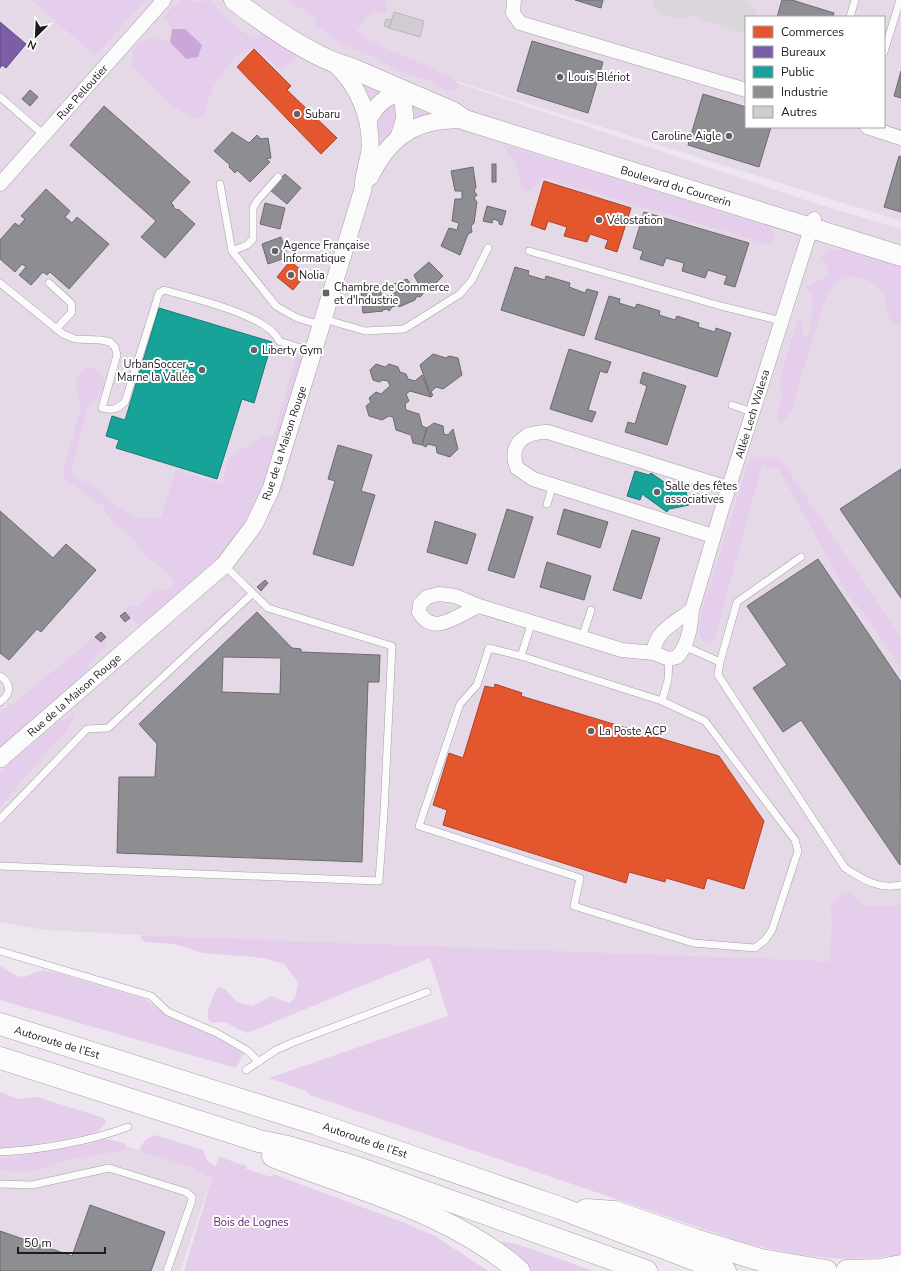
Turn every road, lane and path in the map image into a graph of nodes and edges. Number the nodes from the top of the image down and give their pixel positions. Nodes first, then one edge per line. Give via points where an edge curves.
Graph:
1 (164, 0) edge
2 (234, 0) edge
3 (254, 0) edge
4 (514, 0) edge
5 (855, 0) edge
6 (900, 0) edge
7 (850, 16) edge
8 (885, 49) edge
9 (343, 66) junction
10 (745, 90) edge
11 (401, 91) junction
12 (0, 97) edge
13 (459, 116) junction
14 (368, 120) junction
15 (870, 128) edge
16 (44, 135) junction
17 (399, 137) junction
18 (901, 138) edge
19 (278, 177) dead end
20 (0, 184) edge
21 (220, 184) dead end
22 (363, 189) junction
23 (813, 223) junction
24 (901, 245) edge
25 (488, 248) dead end
26 (232, 251) junction
27 (529, 251) dead end
28 (901, 256) edge
29 (0, 283) edge
30 (49, 283) dead end
31 (782, 321) junction
32 (322, 322) junction
33 (56, 329) junction
34 (313, 352) junction
35 (732, 405) dead end
36 (752, 412) junction
37 (553, 485) junction
38 (728, 488) junction
39 (547, 504) dead end
40 (713, 536) junction
41 (801, 557) dead end
42 (224, 565) junction
43 (252, 594) junction
44 (479, 606) dead end
45 (591, 610) dead end
46 (692, 610) junction
47 (532, 622) junction
48 (582, 638) junction
49 (684, 646) junction
50 (654, 653) junction
51 (521, 656) junction
52 (669, 659) junction
53 (720, 662) junction
54 (0, 676) edge
55 (662, 701) junction
56 (0, 702) edge
57 (0, 759) edge
58 (0, 819) edge
59 (0, 866) edge
60 (901, 885) edge
61 (0, 951) edge
62 (427, 992) dead end
63 (0, 1024) edge
64 (0, 1058) edge
65 (259, 1062) junction
66 (246, 1070) dead end
67 (128, 1127) dead end
68 (259, 1141) junction
69 (0, 1152) edge
70 (0, 1184) edge
71 (560, 1208) junction
72 (901, 1266) edge
73 (167, 1271) edge
74 (519, 1271) edge
75 (646, 1271) edge
76 (726, 1271) edge
77 (826, 1271) edge
78 (847, 1271) edge

1 - 16 street, Rue Pelloutier
2 - 9 main road, Boulevard du Courcerin via 273,28
3 - 9 main road, Boulevard du Courcerin via 346,58
4 - 10 street via 513,13 520,23
5 - 7 lane
6 - 8 lane
9 - 11 main road, Boulevard du Courcerin
9 - 14 street
11 - 13 main road, Boulevard du Courcerin
11 - 14 street via 384,99
11 - 17 street via 405,117
12 - 16 lane
13 - 17 street via 411,130
13 - 23 main road, Boulevard du Courcerin via 476,113 515,123 652,165
14 - 22 street via 370,149
15 - 18 street
16 - 20 street, Rue Pelloutier
17 - 22 street via 382,154
19 - 26 lane via 253,208 253,239 247,245
21 - 26 lane
22 - 32 street, Rue de la Maison Rouge
23 - 24 main road, Boulevard du Courcerin
23 - 28 main road, Boulevard du Courcerin
23 - 31 street, Allée Lech Walesa
25 - 32 lane via 472,280 460,294 404,329 365,331
26 - 32 lane via 276,306 297,318
27 - 31 lane
29 - 33 lane
30 - 33 lane via 71,303 72,312
31 - 36 street, Allée Lech Walesa
32 - 34 street, Rue de la Maison Rouge
33 - 34 lane via 75,339 101,340 116,347 117,355 102,408 108,410 117,409 125,402 159,294 164,290 250,316 276,334 279,341
34 - 42 street, Rue de la Maison Rouge via 264,506 254,525
35 - 36 lane
36 - 38 street, Allée Lech Walesa
37 - 38 street via 533,478 517,468 514,453 517,445 531,433 548,432
37 - 39 lane
37 - 40 street
38 - 40 street, Allée Lech Walesa
40 - 46 street, Allée Lech Walesa
41 - 53 lane via 737,602
42 - 43 lane
42 - 57 street, Rue de la Maison Rouge
43 - 58 lane via 108,728 88,729
43 - 59 lane via 268,608 392,646 379,881
44 - 47 street
45 - 48 lane
46 - 49 street, Allée Lech Walesa
46 - 50 street via 656,639
47 - 48 street
47 - 51 lane
48 - 50 street via 622,650
49 - 52 street via 677,657
49 - 53 lane
50 - 52 street
51 - 55 lane
51 - 55 lane via 489,648 477,684 460,704 419,826 580,878 574,906 693,943 755,948 766,940 772,930 798,851 795,840 705,720
52 - 55 lane via 668,680
53 - 60 lane via 718,675 845,868 869,883
54 - 56 lane via 8,683 9,690 7,697
61 - 65 lane via 151,996 168,1012 248,1051
62 - 65 lane via 294,1042
63 - 71 highway, Autoroute de l’Est via 317,1124
64 - 68 highway
65 - 66 lane
67 - 69 lane via 79,1140
68 - 74 highway via 271,1155 390,1200 458,1230 500,1255
68 - 75 highway via 358,1168
70 - 73 lane via 32,1185 110,1168 186,1192 192,1200
71 - 76 highway, Autoroute de l’Est
71 - 77 highway via 615,1212 761,1260
72 - 78 highway via 880,1270

